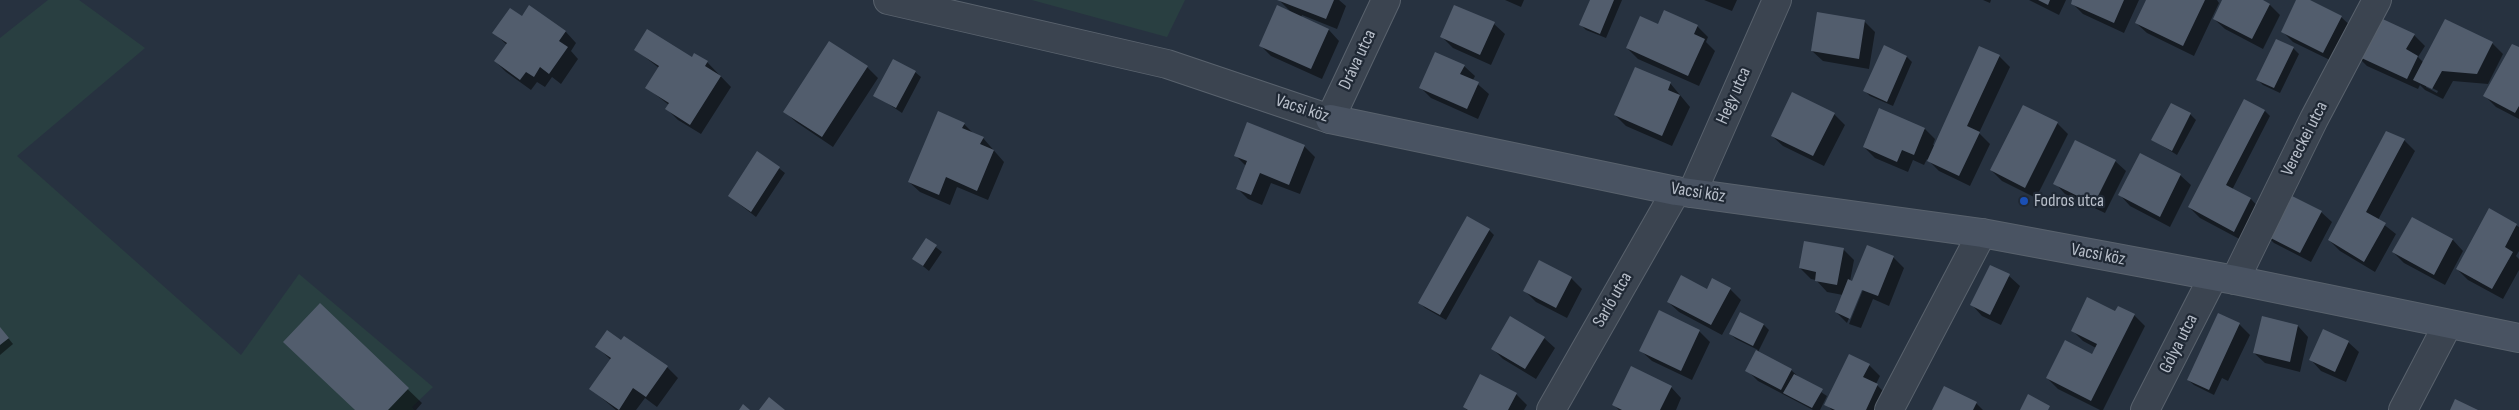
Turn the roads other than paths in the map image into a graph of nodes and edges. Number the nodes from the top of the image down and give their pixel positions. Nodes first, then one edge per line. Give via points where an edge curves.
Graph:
1 (888, 0) edge
2 (1386, 0) edge
3 (1776, 0) edge
4 (2378, 0) edge
5 (1330, 119) junction
6 (1684, 192) junction
7 (1982, 233) junction
8 (2224, 279) junction
9 (2448, 324) junction
10 (2519, 338) edge
11 (1550, 410) edge
12 (1889, 410) edge
13 (2145, 410) edge
14 (2403, 410) edge

1 - 5 street, Vacsi köz via 1167,64
2 - 5 street, Dráva utca
3 - 6 street, Hegy utca
4 - 8 street, Vereckei utca
5 - 6 street, Vacsi köz
6 - 7 street, Vacsi köz
6 - 11 street, Sarló utca
7 - 8 street, Vacsi köz
7 - 12 street
8 - 9 street, Vacsi köz
8 - 13 street, Gólya utca
9 - 10 street, Vacsi köz
9 - 14 street

